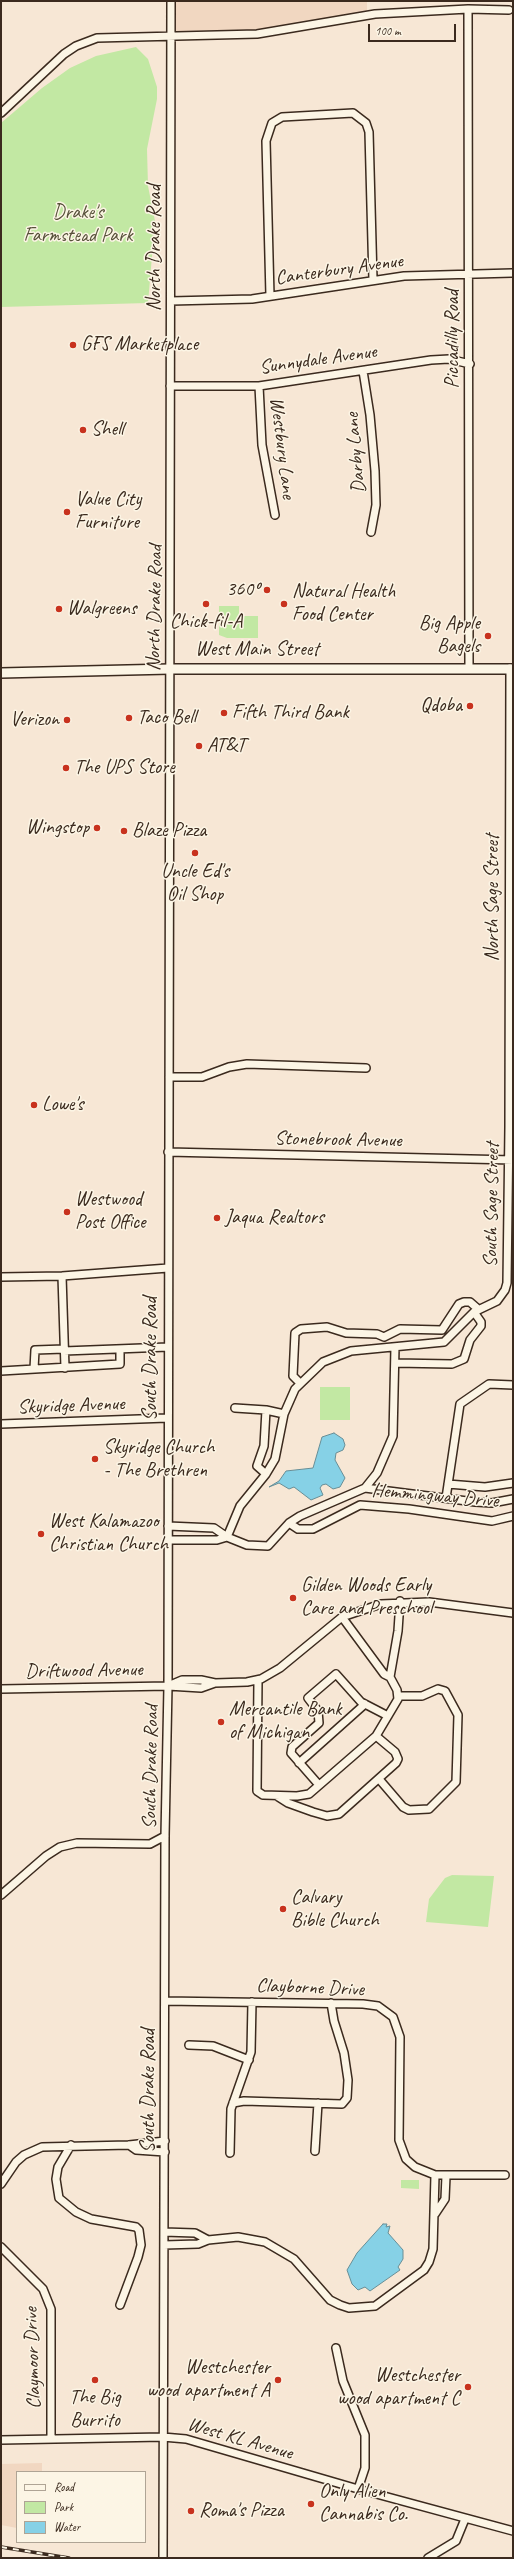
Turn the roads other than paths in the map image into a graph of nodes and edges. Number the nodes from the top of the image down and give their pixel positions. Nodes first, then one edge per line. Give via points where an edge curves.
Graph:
1 (171, 1) edge
2 (468, 9) junction
3 (509, 10) dead end
4 (171, 35) junction
5 (1, 113) edge
6 (469, 273) junction
7 (512, 273) edge
8 (373, 280) junction
9 (270, 296) junction
10 (171, 301) junction
11 (470, 364) junction
12 (363, 371) junction
13 (170, 386) junction
14 (259, 386) junction
15 (275, 515) dead end
16 (371, 532) dead end
17 (469, 668) junction
18 (512, 668) edge
19 (170, 669) junction
20 (1, 673) edge
21 (511, 951) edge
22 (168, 976) joint
23 (366, 1068) dead end
24 (169, 1077) junction
25 (509, 1127) joint
26 (168, 1152) junction
27 (510, 1160) edge
28 (510, 1187) edge
29 (168, 1268) junction
30 (62, 1276) junction
31 (1, 1277) edge
32 (476, 1310) junction
33 (384, 1337) junction
34 (168, 1347) junction
35 (385, 1347) junction
36 (395, 1347) junction
37 (120, 1349) junction
38 (64, 1350) junction
39 (395, 1363) junction
40 (65, 1368) junction
41 (34, 1369) junction
42 (1, 1371) edge
43 (300, 1383) junction
44 (513, 1386) edge
45 (235, 1408) dead end
46 (266, 1410) junction
47 (284, 1414) junction
48 (167, 1418) junction
49 (1, 1424) edge
50 (266, 1474) junction
51 (513, 1483) edge
52 (448, 1484) junction
53 (365, 1488) junction
54 (446, 1498) junction
55 (513, 1499) edge
56 (513, 1516) edge
57 (289, 1523) junction
58 (168, 1526) junction
59 (227, 1537) junction
60 (168, 1540) junction
61 (400, 1602) junction
62 (513, 1613) edge
63 (342, 1617) junction
64 (390, 1677) junction
65 (258, 1680) junction
66 (168, 1686) junction
67 (1, 1689) edge
68 (398, 1696) junction
69 (365, 1704) junction
70 (388, 1716) junction
71 (376, 1736) junction
72 (299, 1763) junction
73 (379, 1779) junction
74 (319, 1785) junction
75 (276, 1796) junction
76 (165, 1836) junction
77 (1, 1895) edge
78 (166, 2001) junction
79 (252, 2002) junction
80 (331, 2003) junction
81 (189, 2045) dead end
82 (249, 2060) junction
83 (233, 2103) junction
84 (318, 2103) junction
85 (164, 2141) junction
86 (71, 2145) junction
87 (129, 2145) junction
88 (315, 2151) dead end
89 (164, 2152) junction
90 (230, 2153) dead end
91 (435, 2175) junction
92 (505, 2175) dead end
93 (446, 2176) junction
94 (1, 2184) edge
95 (435, 2214) junction
96 (164, 2232) junction
97 (208, 2240) junction
98 (164, 2245) junction
99 (1, 2247) edge
100 (120, 2305) dead end
101 (336, 2348) dead end
102 (163, 2437) junction
103 (50, 2439) junction
104 (1, 2440) edge
105 (358, 2489) junction
106 (464, 2519) junction
107 (513, 2531) edge
108 (163, 2558) edge
109 (428, 2558) edge

1 - 4 street, North Drake Road
2 - 3 street
2 - 4 street via 375,14 257,34
2 - 6 street, Piccadilly Road
4 - 5 street via 106,37 82,43 59,59
4 - 10 street, North Drake Road
6 - 7 street, Canterbury Avenue
6 - 8 street, Canterbury Avenue
6 - 11 street, Piccadilly Road
8 - 9 street, Canterbury Avenue
8 - 9 street via 369,132 363,120 353,113 292,116 276,119 270,127 266,141
9 - 10 street, Canterbury Avenue via 239,300
10 - 13 street, North Drake Road
11 - 12 street, Sunnydale Avenue via 449,359 431,360
11 - 17 street, Piccadilly Road
12 - 14 street, Sunnydale Avenue
12 - 16 street, Darby Lane via 370,415 376,494
13 - 14 street, Sunnydale Avenue
13 - 19 street, North Drake Road
14 - 15 street, Westbury Lane via 262,445
17 - 18 main road, West Main Street
17 - 19 main road, West Main Street
18 - 21 street, North Sage Street
19 - 20 main road, West Main Street
19 - 22 street, North Drake Road
21 - 25 street, North Sage Street
22 - 24 street, South Drake Road
23 - 24 street via 247,1064 229,1067 202,1077
24 - 26 street, South Drake Road
25 - 27 street, South Sage Street
26 - 27 street, Stonebrook Avenue
26 - 29 street, South Drake Road
27 - 28 street, South Sage Street
28 - 32 street, South Sage Street via 507,1283 496,1301
29 - 30 street
29 - 34 street, South Drake Road
30 - 31 street
30 - 38 street
32 - 33 street via 470,1302 464,1302 459,1304 442,1330 400,1329
32 - 36 street via 444,1342
32 - 39 street via 481,1326 470,1340 464,1359 452,1364
33 - 35 street
33 - 43 street via 327,1328 301,1329 295,1332 294,1376
34 - 37 street
34 - 48 street, South Drake Road
35 - 36 street
35 - 43 street via 334,1356 316,1367
36 - 39 street
37 - 38 street
37 - 40 street via 120,1364
38 - 40 street
38 - 41 street via 35,1350
39 - 53 street via 393,1436 377,1472
40 - 41 street
41 - 42 street
43 - 47 street
44 - 52 street via 484,1386 460,1404
45 - 46 street
46 - 47 street
46 - 50 street via 264,1446 257,1466
47 - 50 street via 275,1459
48 - 49 street, Skyridge Avenue
48 - 58 street, South Drake Road
50 - 59 street via 240,1506
51 - 52 street via 485,1487
52 - 54 street
53 - 54 street
53 - 57 street
54 - 55 street via 492,1503
56 - 57 street, Hemmingway Drive via 492,1521 360,1505 313,1529 298,1529
57 - 59 street via 268,1546 247,1545
58 - 59 street via 214,1528
58 - 60 street, South Drake Road
59 - 60 street via 217,1540
60 - 66 street, South Drake Road
61 - 62 street via 429,1602
61 - 63 street via 363,1609
61 - 64 street
63 - 64 street via 384,1674
63 - 65 street via 280,1668
64 - 68 street
65 - 66 street, Driftwood Avenue via 215,1684 201,1680 182,1680
65 - 75 street via 257,1791 263,1796
66 - 67 street, Driftwood Avenue
66 - 76 street, South Drake Road
68 - 70 street
68 - 73 street via 422,1696 438,1688 445,1692 458,1715 456,1782 428,1809 409,1810 403,1807
69 - 70 street
69 - 72 street
69 - 72 street via 336,1674 308,1698 318,1711 319,1718 317,1726 292,1747 291,1753
70 - 71 street
71 - 73 street via 395,1752 398,1758
71 - 74 street
72 - 74 street
73 - 75 street via 335,1816 299,1807
74 - 75 street via 305,1795
76 - 77 street via 150,1844 77,1843 60,1847
76 - 78 street, South Drake Road
78 - 79 street, Clayborne Drive
78 - 85 street, South Drake Road
79 - 80 street, Clayborne Drive
79 - 82 street
80 - 84 street via 344,2053 347,2098 342,2104
80 - 91 street, Clayborne Drive via 378,2006 393,2017 400,2036 401,2147 406,2159 415,2167
81 - 82 street via 213,2046
82 - 83 street
83 - 84 street
83 - 90 street
84 - 88 street
85 - 87 street
85 - 89 street, South Drake Road
86 - 87 street
86 - 94 street via 42,2147 24,2155 10,2168
86 - 100 street via 58,2167 56,2179 59,2198 76,2212 91,2219 136,2227 141,2234 135,2271
87 - 89 street via 136,2150
89 - 96 street, South Drake Road
91 - 93 street, Clayborne Drive
91 - 95 street
92 - 93 street, Clayborne Drive
93 - 95 street via 445,2199
95 - 97 street via 433,2249 424,2270 376,2306 365,2308 349,2308 330,2300 294,2259 265,2242 238,2237
96 - 97 street via 195,2233
96 - 98 street, South Drake Road
97 - 98 street via 198,2244
98 - 102 street, South Drake Road
99 - 103 street, Claymoor Drive via 43,2289 51,2309
101 - 105 street via 343,2381 365,2435 365,2468
102 - 103 street, West KL Avenue
102 - 105 street, West KL Avenue via 206,2443
102 - 108 street, South Drake Road
103 - 104 street, West KL Avenue
105 - 106 street, West KL Avenue
106 - 107 street, West KL Avenue
106 - 109 street via 456,2540

